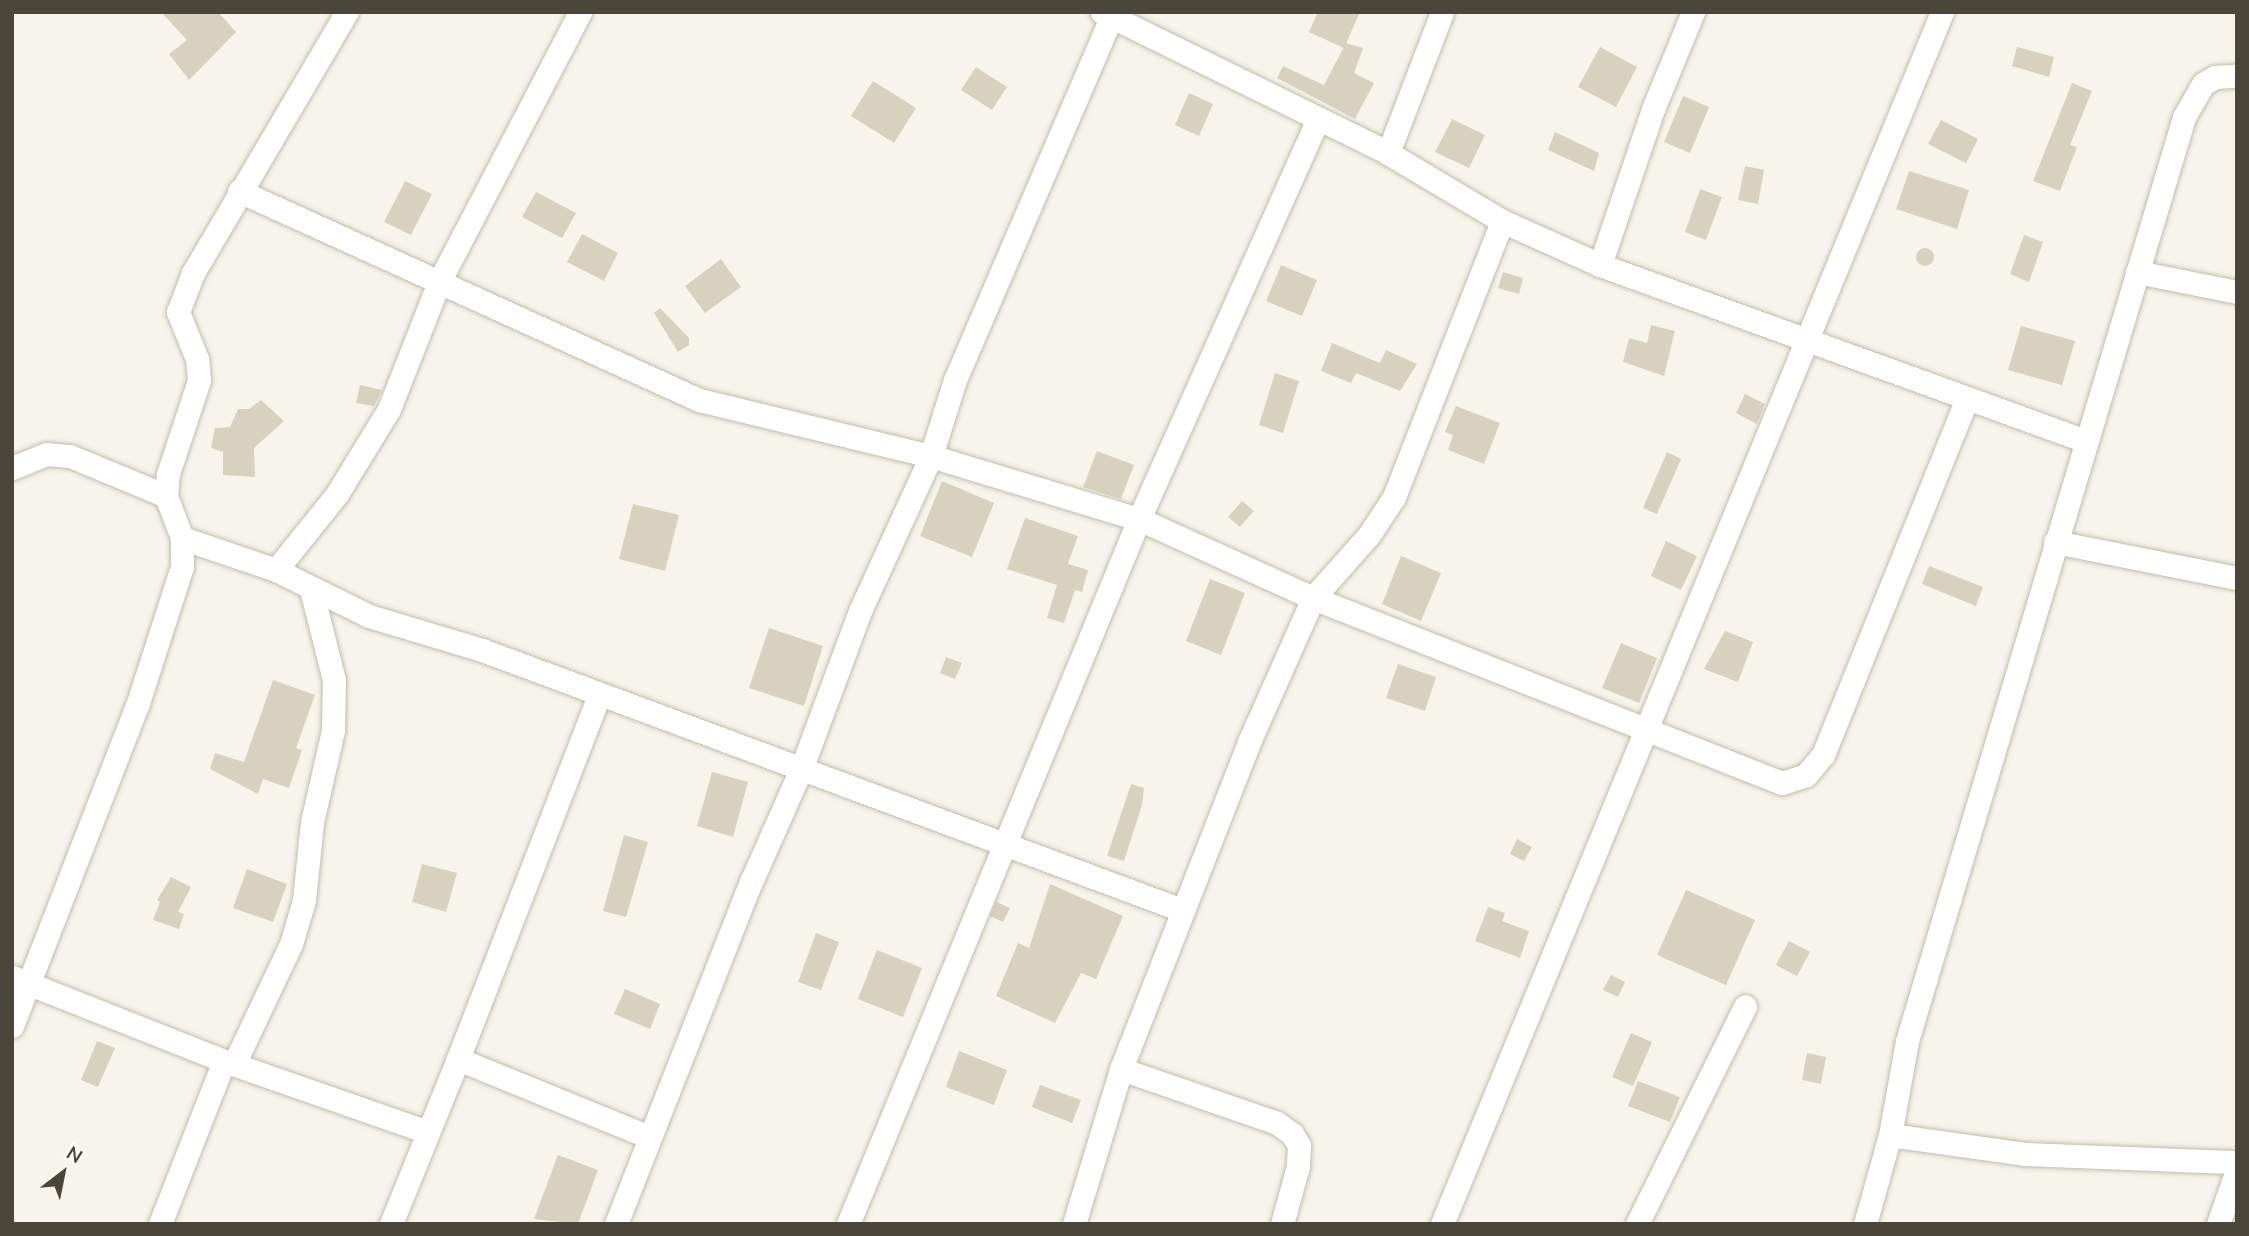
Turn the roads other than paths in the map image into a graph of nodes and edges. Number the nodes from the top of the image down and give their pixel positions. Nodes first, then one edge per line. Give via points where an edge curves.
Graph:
1 (347, 12) edge
2 (580, 12) edge
3 (1442, 12) edge
4 (1693, 12) edge
5 (1942, 12) edge
6 (1107, 15) edge
7 (2237, 76) edge
8 (1318, 119) junction
9 (1388, 153) junction
10 (239, 191) junction
11 (1502, 221) junction
12 (1600, 265) junction
13 (2137, 272) junction
14 (439, 282) junction
15 (2237, 292) edge
16 (1809, 341) junction
17 (1967, 399) junction
18 (2086, 440) junction
19 (931, 456) junction
20 (12, 468) edge
21 (166, 496) junction
22 (1139, 519) junction
23 (182, 538) junction
24 (2055, 542) junction
25 (276, 570) junction
26 (2237, 578) edge
27 (311, 589) junction
28 (1313, 598) junction
29 (599, 696) junction
30 (1648, 732) junction
31 (802, 767) junction
32 (1003, 841) junction
33 (1182, 910) junction
34 (20, 980) edge
35 (1745, 1006) dead end
36 (12, 1026) edge
37 (458, 1059) junction
38 (229, 1063) junction
39 (1121, 1069) junction
40 (425, 1131) junction
41 (1890, 1135) junction
42 (649, 1138) junction
43 (2237, 1162) edge
44 (2237, 1170) edge
45 (160, 1224) edge
46 (391, 1224) edge
47 (616, 1224) edge
48 (848, 1224) edge
49 (1074, 1224) edge
50 (1282, 1224) edge
51 (1442, 1224) edge
52 (1637, 1224) edge
53 (1865, 1224) edge
54 (2218, 1224) edge

1 - 10 street
2 - 14 street
3 - 9 street
4 - 12 street via 1653,109
5 - 16 street via 1882,150
6 - 8 street
6 - 19 street via 955,380
7 - 13 street via 2215,77 2203,84 2184,117
8 - 9 street
8 - 22 street
9 - 11 street
10 - 14 street
10 - 21 street via 193,273 178,312 197,359 199,380 168,474
11 - 12 street
11 - 28 street via 1394,497 1369,535
12 - 16 street
13 - 15 street
13 - 18 street
14 - 19 street via 699,400
14 - 25 street via 389,409 337,494
16 - 17 street
16 - 30 street
17 - 18 street
17 - 30 street via 1816,766 1795,780 1769,781
18 - 24 street
19 - 22 street
19 - 31 street via 859,611
20 - 21 street via 46,454 70,456
21 - 23 street
22 - 28 street
22 - 32 street
23 - 25 street
23 - 34 street via 182,567 137,706
24 - 26 street
24 - 41 street via 1906,1041
25 - 27 street
27 - 29 street via 369,616 482,650
27 - 38 street via 334,680 333,730 312,822 304,900 291,944
28 - 30 street
28 - 33 street
29 - 31 street
29 - 37 street
30 - 51 street
31 - 32 street
31 - 42 street
32 - 33 street
32 - 48 street
33 - 39 street
34 - 36 street
34 - 38 street
35 - 52 street
37 - 40 street
37 - 42 street
38 - 40 street
38 - 45 street
39 - 49 street
39 - 50 street via 1277,1123 1292,1134 1299,1145 1298,1166
40 - 46 street
41 - 43 street via 2025,1154
41 - 53 street
42 - 47 street
44 - 54 street

